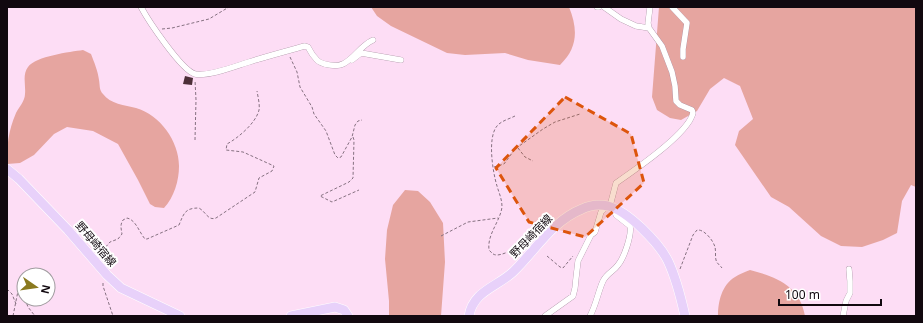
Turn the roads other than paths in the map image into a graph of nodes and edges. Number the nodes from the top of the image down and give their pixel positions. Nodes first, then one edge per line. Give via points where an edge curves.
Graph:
1 (141, 7) edge
2 (604, 7) edge
3 (650, 7) edge
4 (672, 7) edge
5 (649, 28) junction
6 (373, 40) dead end
7 (683, 57) dead end
8 (401, 60) dead end
9 (343, 64) junction
10 (7, 169) edge
11 (610, 206) junction
12 (849, 269) dead end
13 (180, 316) edge
14 (291, 316) edge
15 (348, 316) edge
16 (469, 316) edge
17 (545, 316) edge
18 (590, 316) edge
19 (685, 316) edge
20 (843, 316) edge

1 - 9 street via 170,50 195,74 225,70 305,46 322,63
2 - 5 street via 631,24
3 - 5 street
4 - 7 street via 687,23
5 - 11 street via 662,46 669,65 676,102 693,113 691,119 670,142 616,183
6 - 9 street via 365,43
8 - 9 street via 361,53
10 - 13 main road, 野母崎宿線 via 121,288
11 - 16 main road, 野母崎宿線 via 589,206 564,219 513,272 480,295 473,303
11 - 17 street via 601,212 595,232 578,261 573,296
11 - 18 street via 616,215 630,226 630,234 624,255 619,265 604,279
11 - 19 main road via 624,214 657,244 668,262
12 - 20 street via 850,293
14 - 15 main road via 335,308 344,310

